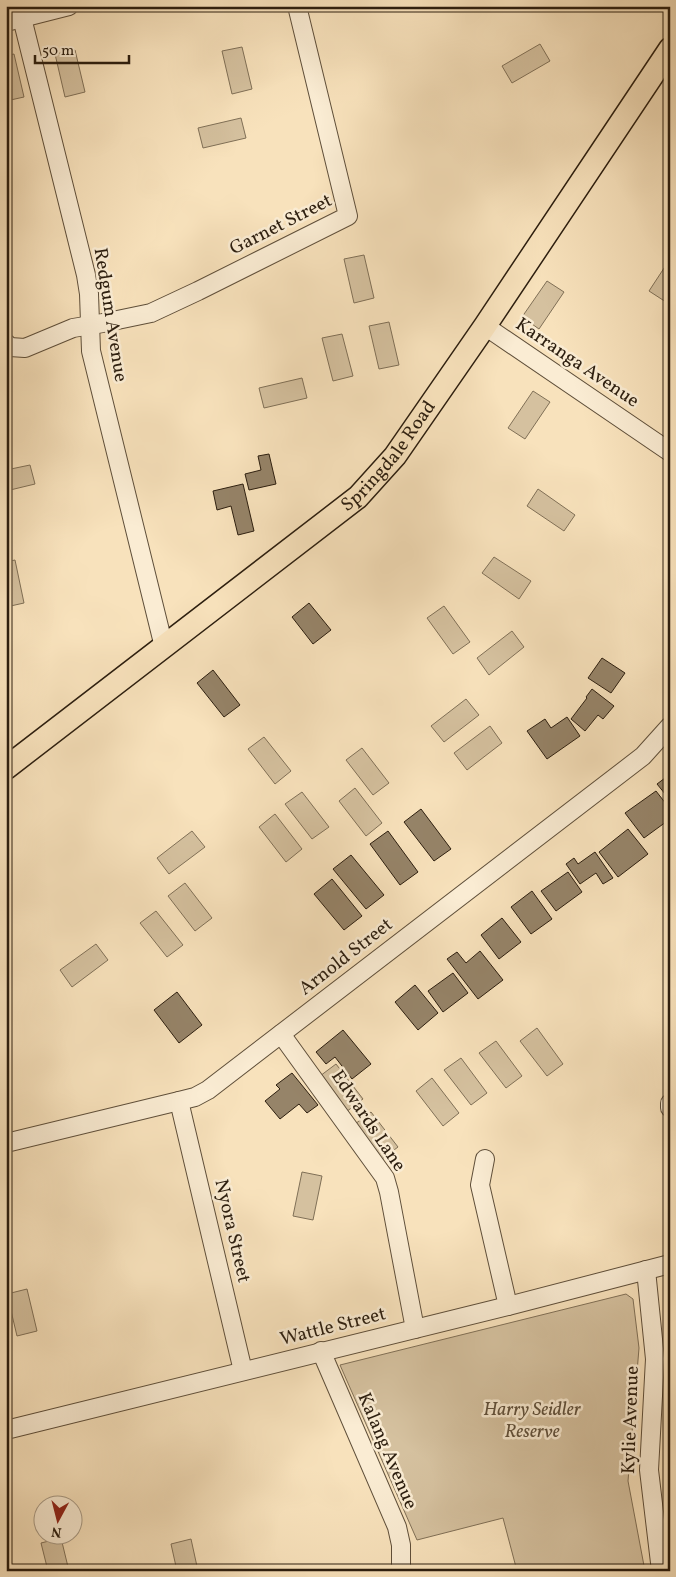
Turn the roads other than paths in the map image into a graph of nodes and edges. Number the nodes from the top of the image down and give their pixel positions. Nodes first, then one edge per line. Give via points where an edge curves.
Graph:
1 (69, 6) edge
2 (297, 6) edge
3 (14, 20) edge
4 (670, 50) edge
5 (89, 325) junction
6 (486, 326) junction
7 (6, 343) edge
8 (670, 452) edge
9 (164, 647) junction
10 (670, 726) edge
11 (6, 768) edge
12 (281, 1034) junction
13 (179, 1101) junction
14 (670, 1103) edge
15 (670, 1108) edge
16 (6, 1143) edge
17 (485, 1159) dead end
18 (670, 1264) edge
19 (646, 1270) junction
20 (508, 1306) junction
21 (415, 1329) junction
22 (321, 1351) junction
23 (243, 1371) junction
24 (6, 1430) edge
25 (401, 1571) edge
26 (661, 1571) edge

1 - 3 street
2 - 5 street, Garnet Street via 348,216 151,313
3 - 5 street, Redgum Avenue via 86,275
4 - 6 main road, Springdale Road
5 - 7 street via 73,328 25,348 10,347
5 - 9 street, Redgum Avenue via 91,351
6 - 8 street, Karranga Avenue
6 - 9 main road, Springdale Road via 395,456 358,497
9 - 11 main road, Springdale Road
10 - 12 street, Arnold Street via 643,756
12 - 13 street, Arnold Street via 208,1090
12 - 21 street, Edwards Lane via 385,1178
13 - 16 street, Arnold Street
13 - 23 street, Nyora Street
14 - 15 street
17 - 20 street via 480,1185
18 - 19 street, Wattle Street
19 - 20 street, Wattle Street
19 - 26 street, Kylie Avenue via 655,1359 649,1470
20 - 21 street, Wattle Street
21 - 22 street, Wattle Street
22 - 23 street, Wattle Street
22 - 25 street, Kalang Avenue via 397,1527
23 - 24 street, Wattle Street

